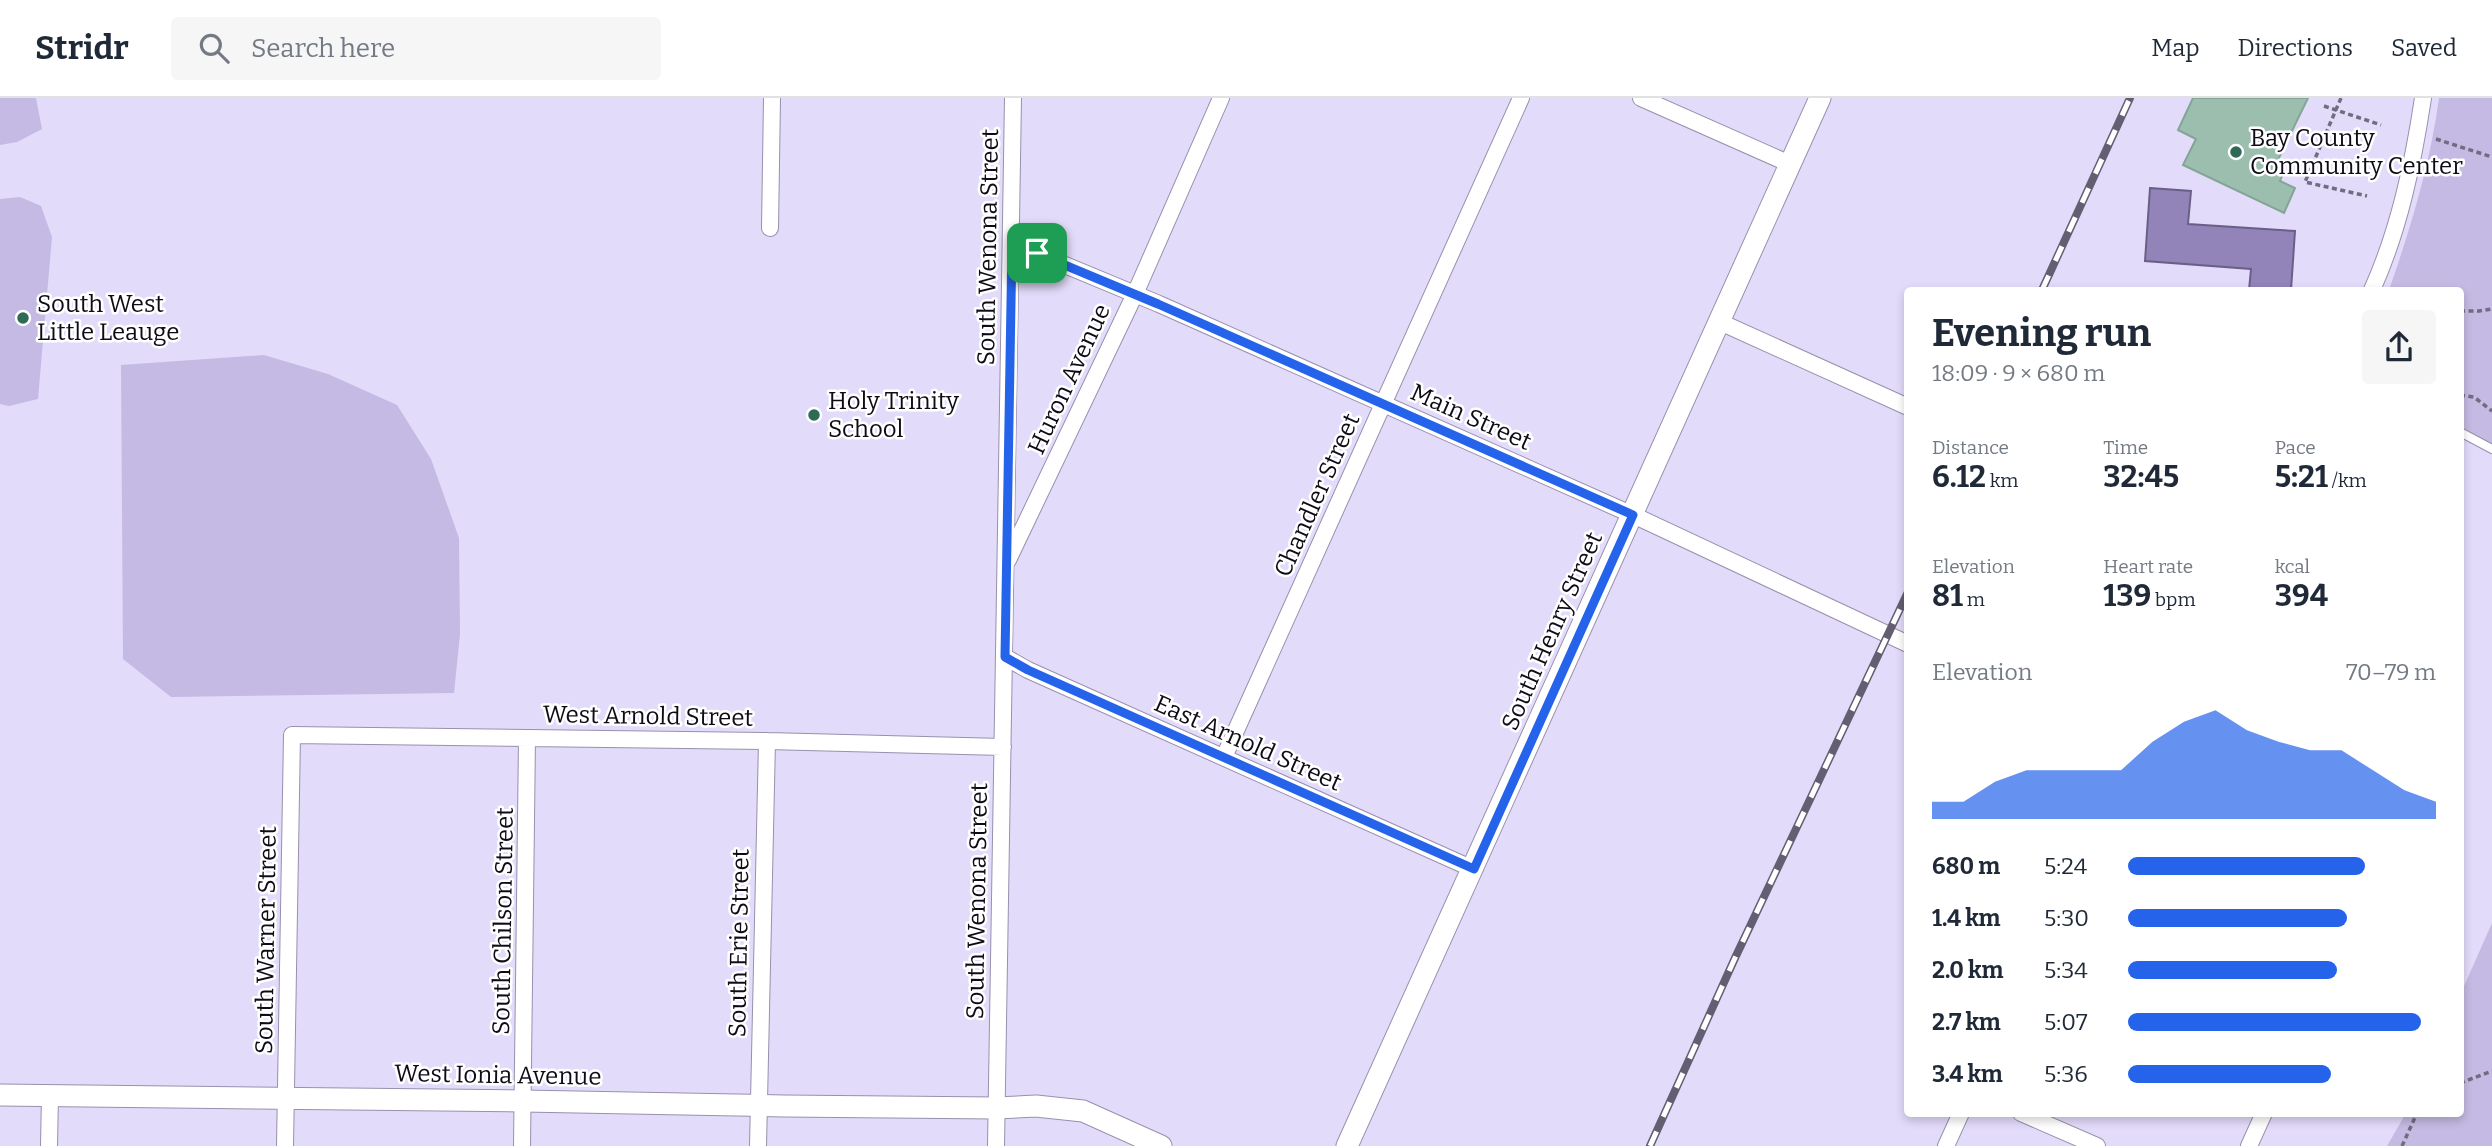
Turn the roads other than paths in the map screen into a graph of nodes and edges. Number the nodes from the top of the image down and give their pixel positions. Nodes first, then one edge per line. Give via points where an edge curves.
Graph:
1 (772, 98) edge
2 (1013, 98) edge
3 (1221, 98) edge
4 (1521, 98) edge
5 (1641, 98) edge
6 (1820, 98) edge
7 (2423, 98) edge
8 (1790, 164) junction
9 (770, 228) dead end
10 (1012, 243) junction
11 (2373, 287) edge
12 (1135, 294) junction
13 (1720, 322) junction
14 (1384, 403) junction
15 (1904, 405) edge
16 (2464, 434) edge
17 (2492, 449) edge
18 (1633, 515) junction
19 (1006, 564) junction
20 (1904, 642) edge
21 (1005, 657) junction
22 (292, 735) joint
23 (527, 738) junction
24 (767, 741) junction
25 (1003, 747) junction
26 (1224, 757) junction
27 (1474, 869) junction
28 (0, 1095) edge
29 (50, 1096) junction
30 (286, 1099) junction
31 (523, 1101) junction
32 (758, 1106) junction
33 (996, 1108) junction
34 (1959, 1117) edge
35 (2030, 1117) edge
36 (2262, 1117) edge
37 (49, 1146) edge
38 (285, 1146) edge
39 (522, 1146) edge
40 (758, 1146) edge
41 (996, 1146) edge
42 (1161, 1146) edge
43 (1347, 1146) edge
44 (1946, 1146) edge
45 (2097, 1146) edge
46 (2249, 1146) edge

1 - 9 street
2 - 10 street, South Wenona Street
3 - 12 street, Huron Avenue
4 - 14 street, Chandler Street
5 - 8 street
6 - 8 street, South Henry Street
7 - 11 street via 2389,253
8 - 13 street, South Henry Street
10 - 12 street, Main Street
10 - 19 street, South Wenona Street
12 - 14 street, Main Street
12 - 19 street, Huron Avenue
13 - 15 street
13 - 18 street, South Henry Street
14 - 18 street, Main Street
14 - 26 street, Chandler Street
16 - 17 lane
18 - 20 street, Main Street
18 - 27 street, South Henry Street
19 - 21 street, South Wenona Street
21 - 25 street, South Wenona Street
21 - 26 street, East Arnold Street
22 - 23 street, West Arnold Street
22 - 30 street, South Warner Street
23 - 24 street, West Arnold Street
23 - 31 street, South Chilson Street
24 - 25 street, West Arnold Street
24 - 32 street, South Erie Street
25 - 33 street, South Wenona Street
26 - 27 street, East Arnold Street
27 - 43 street, South Henry Street
28 - 29 street, West Ionia Avenue
29 - 30 street, West Ionia Avenue
29 - 37 street
30 - 31 street, West Ionia Avenue
30 - 38 street, South Warner Street
31 - 32 street, West Ionia Avenue
31 - 39 street, South Chilson Street
32 - 33 street, West Ionia Avenue
32 - 40 street, South Erie Street
33 - 41 street, South Wenona Street
33 - 42 street, West Ionia Avenue via 1036,1105 1083,1111
34 - 44 street
35 - 45 street
36 - 46 street

